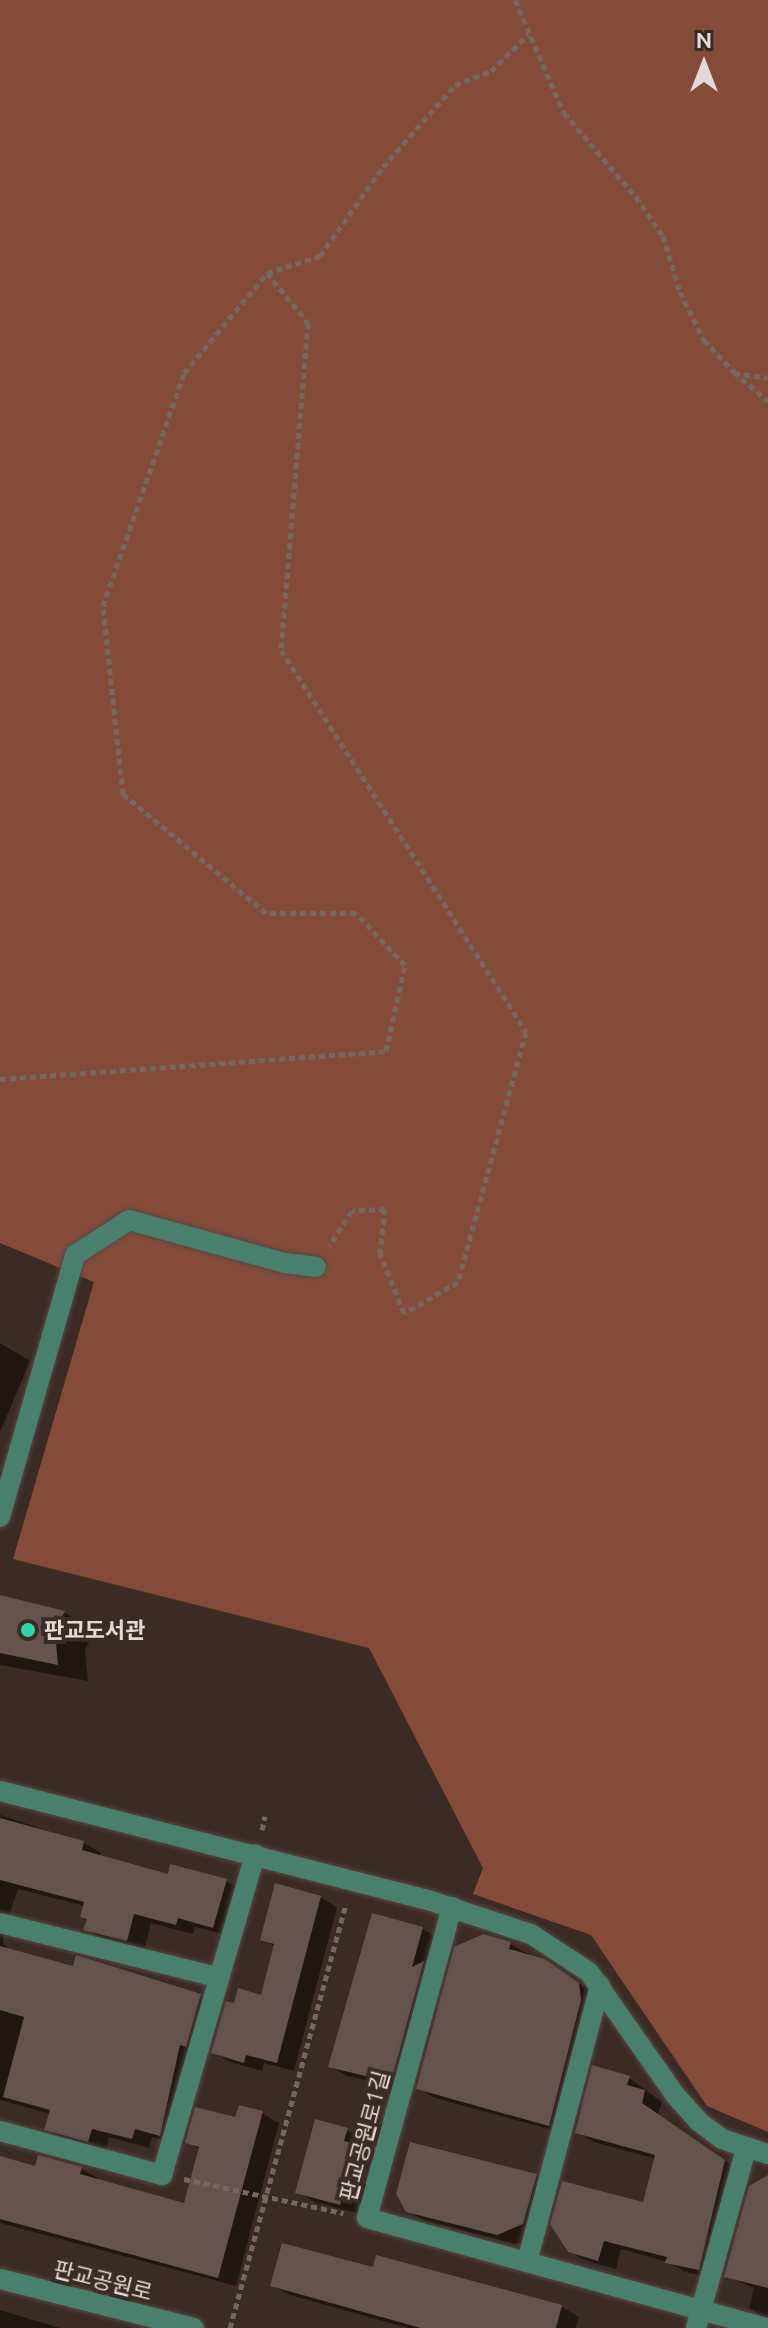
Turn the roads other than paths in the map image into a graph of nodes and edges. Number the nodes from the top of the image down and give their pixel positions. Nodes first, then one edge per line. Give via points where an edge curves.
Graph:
1 (316, 1267) road end
2 (0, 1517) edge
3 (0, 1791) edge
4 (255, 1854) junction
5 (452, 1907) junction
6 (0, 1923) edge
7 (217, 1977) junction
8 (600, 1985) junction
9 (0, 2131) edge
10 (746, 2149) junction
11 (768, 2154) edge
12 (527, 2262) junction
13 (0, 2279) edge
14 (699, 2319) edge
15 (194, 2328) edge
16 (766, 2328) edge

1 - 2 street via 129,1220 75,1255
3 - 4 street
4 - 5 street
4 - 7 street
5 - 8 street via 531,1934 564,1953
5 - 12 street, 판교공원로1길 via 367,2218
6 - 7 street
7 - 9 street via 162,2175
8 - 10 street via 699,2122
8 - 12 street
10 - 11 street
10 - 14 street
12 - 14 street, 판교공원로1길
13 - 15 street, 판교공원로
14 - 16 street, 판교공원로1길

